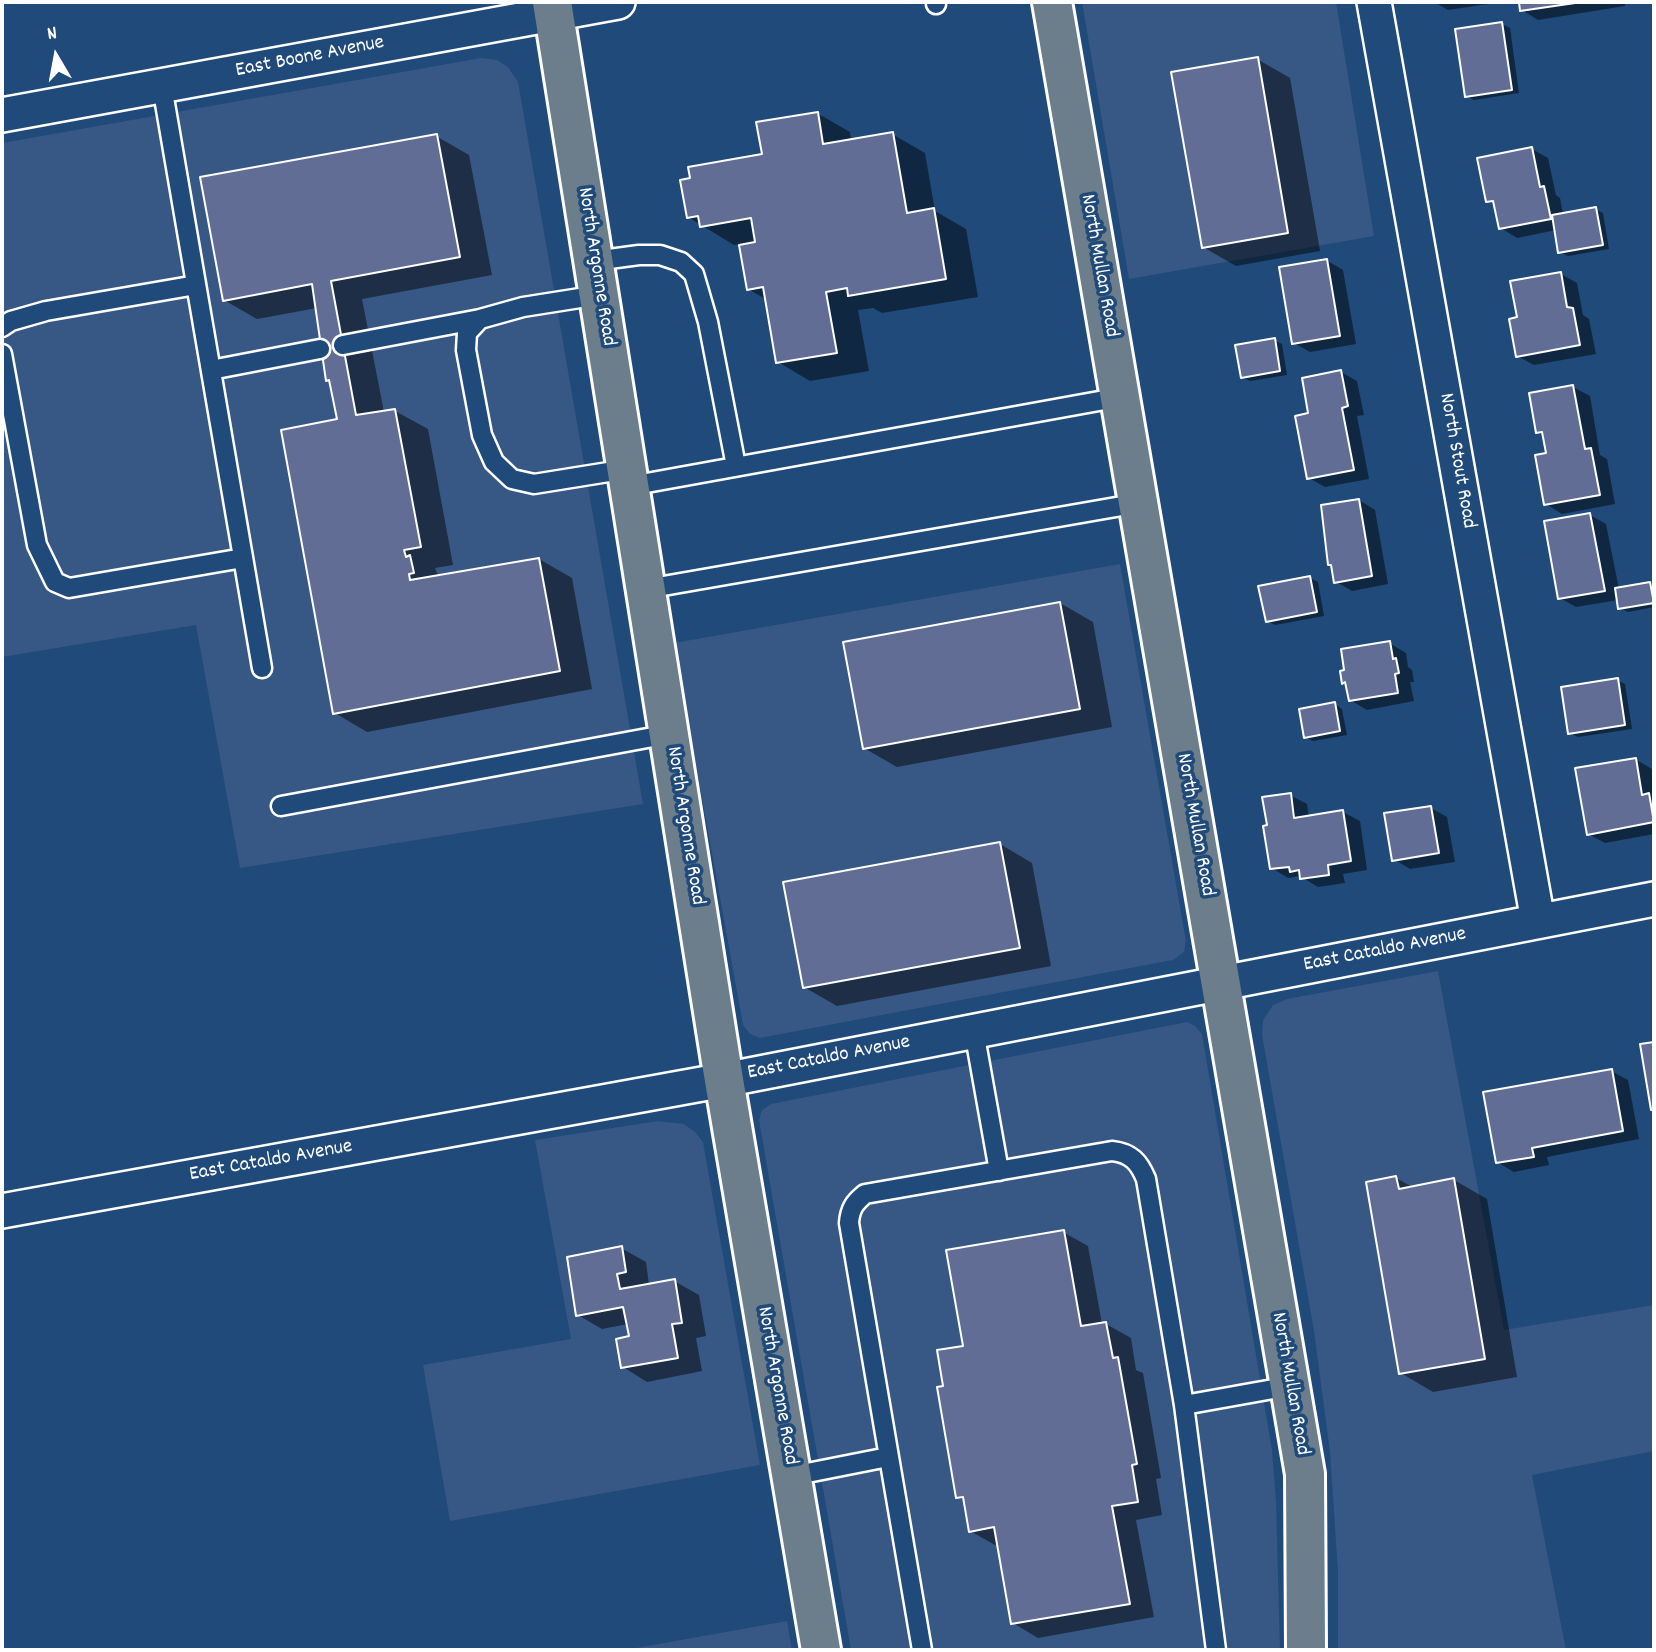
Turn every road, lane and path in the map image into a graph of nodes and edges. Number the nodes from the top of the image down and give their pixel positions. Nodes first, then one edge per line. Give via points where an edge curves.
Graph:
1 (618, 2) edge
2 (1052, 2) edge
3 (1374, 2) edge
4 (553, 7) edge
5 (162, 86) junction
6 (2, 115) edge
7 (596, 278) junction
8 (196, 285) junction
9 (480, 319) junction
10 (2, 327) edge
11 (343, 345) dead end
12 (320, 349) dead end
13 (2, 354) edge
14 (211, 370) junction
15 (1121, 397) junction
16 (736, 466) junction
17 (628, 477) junction
18 (1139, 503) junction
19 (243, 558) junction
20 (646, 589) junction
21 (262, 668) dead end
22 (669, 734) junction
23 (281, 806) dead end
24 (1654, 899) edge
25 (1538, 921) junction
26 (1221, 982) junction
27 (974, 1031) junction
28 (724, 1080) junction
29 (999, 1171) junction
30 (2, 1211) edge
31 (1290, 1386) junction
32 (1184, 1405) junction
33 (888, 1457) junction
34 (792, 1476) junction
35 (821, 1650) edge
36 (922, 1650) edge
37 (1216, 1650) edge
38 (1306, 1650) edge

1 - 4 street, East Boone Avenue
2 - 15 main road, North Mullan Road
3 - 25 street, North Stout Road
4 - 5 street, East Boone Avenue
4 - 7 main road, North Argonne Road
5 - 6 street, East Boone Avenue
5 - 8 lane
7 - 9 lane
7 - 16 lane via 639,255 681,262 694,274
7 - 17 main road, North Argonne Road
8 - 10 lane via 46,311
8 - 14 lane
9 - 11 lane
9 - 17 lane via 467,333 466,350 482,435 494,462 512,479 534,484
12 - 14 lane
13 - 19 lane via 37,545 55,582 69,588
14 - 19 lane
15 - 16 lane
15 - 18 main road, North Mullan Road
16 - 17 lane
17 - 20 main road, North Argonne Road
18 - 20 lane
18 - 26 main road, North Mullan Road
19 - 21 lane
20 - 22 main road, North Argonne Road
22 - 23 lane
22 - 28 main road, North Argonne Road
24 - 25 street, East Cataldo Avenue
25 - 26 street, East Cataldo Avenue
26 - 27 street, East Cataldo Avenue
26 - 31 main road, North Mullan Road
27 - 28 street, East Cataldo Avenue
27 - 29 lane
28 - 30 street, East Cataldo Avenue
28 - 34 main road, North Argonne Road
29 - 32 lane via 1112,1151 1124,1152 1140,1165
29 - 33 lane via 865,1194 850,1212
31 - 32 lane
31 - 38 main road, North Mullan Road via 1305,1474
32 - 37 lane
33 - 34 lane
33 - 36 lane
34 - 35 main road, North Argonne Road

